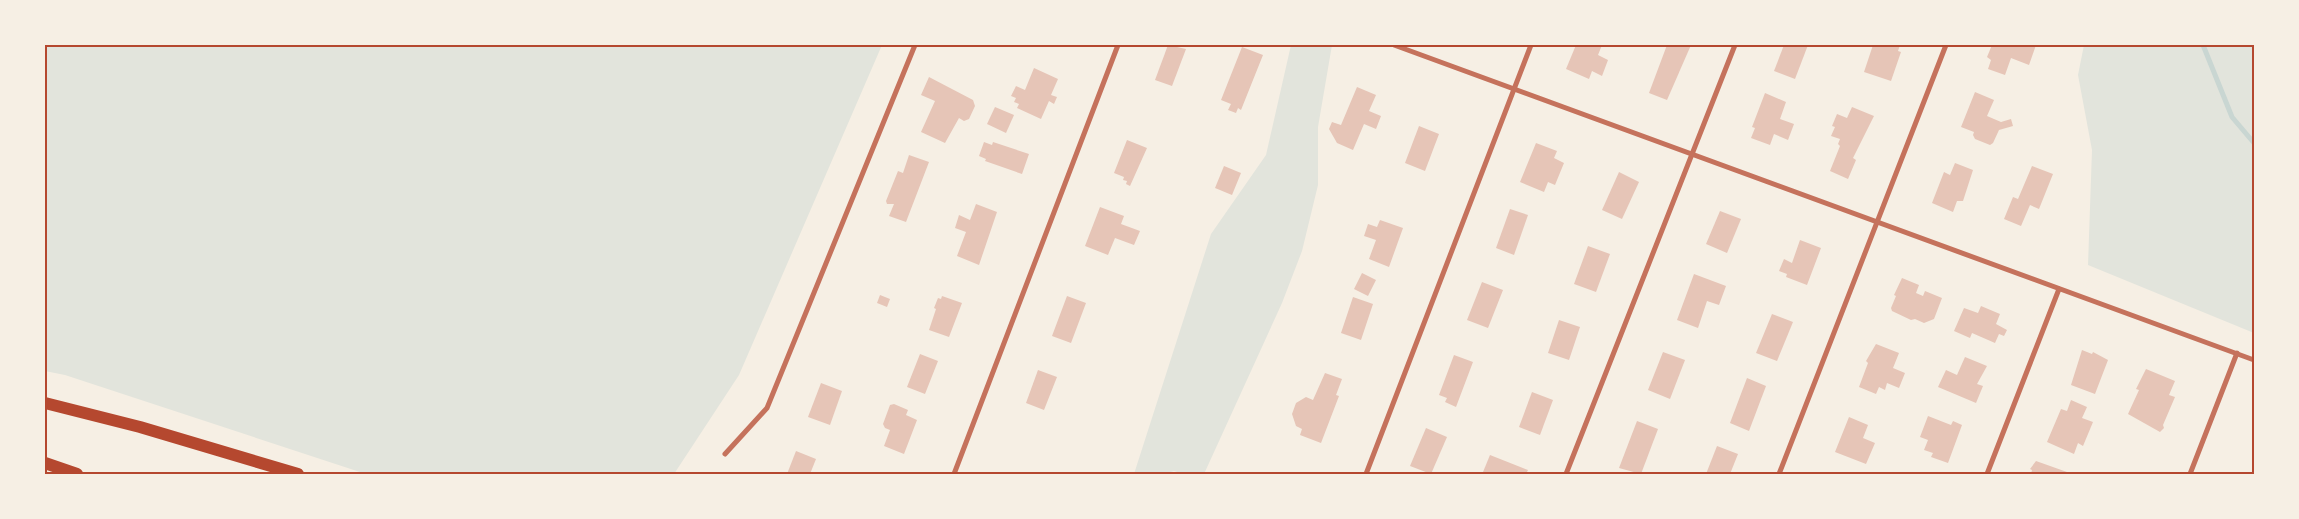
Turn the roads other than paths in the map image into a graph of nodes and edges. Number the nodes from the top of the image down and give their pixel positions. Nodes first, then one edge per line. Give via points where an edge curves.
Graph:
1 (915, 45) edge
2 (1118, 45) edge
3 (1394, 45) edge
4 (1530, 45) edge
5 (1735, 45) edge
6 (1946, 45) edge
7 (1514, 88) junction
8 (1692, 155) junction
9 (1877, 224) junction
10 (2059, 289) junction
11 (2237, 353) junction
12 (2254, 360) edge
13 (45, 403) edge
14 (725, 454) dead end
15 (48, 464) edge
16 (77, 474) edge
17 (298, 474) edge
18 (954, 474) edge
19 (1366, 474) edge
20 (1566, 474) edge
21 (1779, 474) edge
22 (1987, 474) edge
23 (2190, 474) edge

1 - 14 street via 767,408
2 - 18 street
3 - 7 street
4 - 7 street
5 - 8 street
6 - 9 street
7 - 8 street
7 - 19 street
8 - 9 street
8 - 20 street
9 - 10 street
9 - 21 street
10 - 11 street
10 - 22 street
11 - 12 street
11 - 23 street
13 - 17 main road via 140,427
15 - 16 main road

